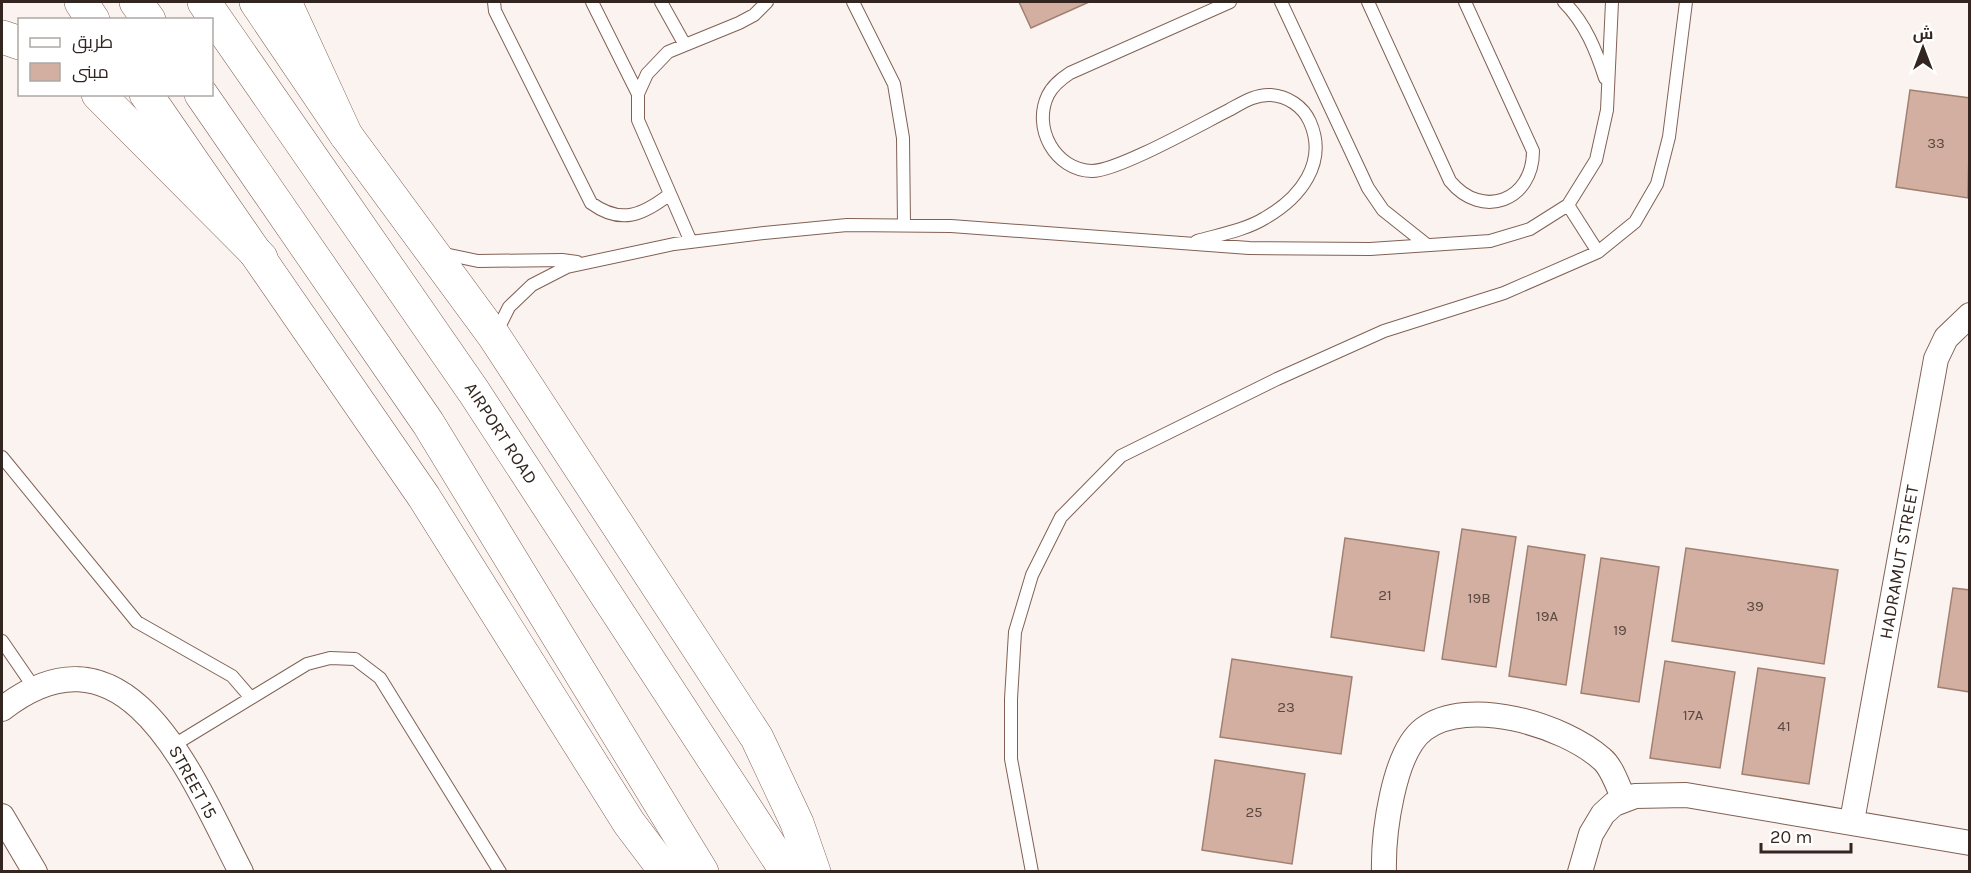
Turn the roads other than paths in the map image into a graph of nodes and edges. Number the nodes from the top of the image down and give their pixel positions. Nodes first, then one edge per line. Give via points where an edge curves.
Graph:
1 (136, 2) edge
2 (204, 2) edge
3 (256, 2) edge
4 (285, 2) edge
5 (494, 2) edge
6 (592, 2) edge
7 (660, 2) edge
8 (767, 2) edge
9 (853, 2) edge
10 (1230, 2) edge
11 (1281, 2) edge
12 (1368, 2) edge
13 (1465, 2) edge
14 (1564, 2) edge
15 (1612, 2) edge
16 (1686, 2) edge
17 (148, 18) edge
18 (2, 37) edge
19 (18, 42) edge
20 (684, 45) junction
21 (1609, 88) junction
22 (638, 94) junction
23 (100, 96) edge
24 (147, 96) edge
25 (202, 96) edge
26 (346, 135) junction
27 (670, 194) junction
28 (1568, 205) junction
29 (904, 225) junction
30 (691, 242) junction
31 (1190, 244) junction
32 (1427, 245) junction
33 (432, 251) junction
34 (1598, 252) junction
35 (261, 258) junction
36 (581, 263) junction
37 (1970, 315) edge
38 (494, 336) junction
39 (2, 457) edge
40 (2, 641) edge
41 (35, 689) junction
42 (251, 698) junction
43 (2, 709) edge
44 (174, 745) junction
45 (1624, 799) junction
46 (2, 816) edge
47 (1852, 821) junction
48 (1970, 843) edge
49 (35, 872) edge
50 (241, 872) edge
51 (500, 872) edge
52 (666, 872) edge
53 (702, 872) edge
54 (787, 872) edge
55 (814, 872) edge
56 (1032, 872) edge
57 (1383, 872) edge
58 (1580, 872) edge

1 - 17 main road
2 - 54 main road, AIRPORT ROAD via 474,392
3 - 26 main road
4 - 26 main road
5 - 27 lane via 591,203 605,213 632,215
6 - 22 lane
7 - 20 lane
8 - 20 lane via 746,19
9 - 29 lane via 894,84 903,138
10 - 31 lane via 1070,73 1053,88 1043,108 1044,130 1053,151 1077,168 1092,171 1122,163 1257,96 1286,97 1297,105 1308,118 1316,144 1312,170 1304,185 1264,219
11 - 32 lane via 1368,188 1383,210
12 - 13 lane via 1450,181 1471,199 1497,201 1510,197 1525,183 1533,165 1533,151
14 - 21 lane via 1595,48
15 - 21 lane
16 - 34 lane via 1669,137 1657,184 1635,222
18 - 19 main road
20 - 22 lane via 668,52 647,74
21 - 28 lane via 1596,160
22 - 27 lane via 638,120
23 - 35 main road
24 - 35 main road
25 - 53 main road via 428,423
26 - 33 main road
27 - 30 lane
28 - 32 lane via 1530,230 1490,241
28 - 34 lane
29 - 30 lane via 847,225
29 - 31 lane
30 - 36 lane
31 - 32 lane via 1370,249
33 - 36 lane via 478,261
33 - 38 main road
34 - 56 lane via 1504,293 1384,332 1277,379 1121,456 1061,517 1032,574 1015,632 1011,759
35 - 52 main road via 424,497 629,823
36 - 38 lane via 532,285 509,307
37 - 47 street, HADRAMUT STREET via 1946,338 1936,359
38 - 55 main road via 757,738 797,823
39 - 42 lane via 137,622 232,676
40 - 41 lane
41 - 43 street, STREET 15
41 - 44 street, STREET 15 via 69,678 100,682 124,693
42 - 44 lane
42 - 51 lane via 306,664 330,658 355,659 380,678
44 - 50 street, STREET 15
45 - 47 street via 1686,795
45 - 57 street via 1605,760 1550,727 1494,716 1445,717 1422,730 1405,754 1390,802
45 - 58 street via 1603,814
46 - 49 street
47 - 48 street

